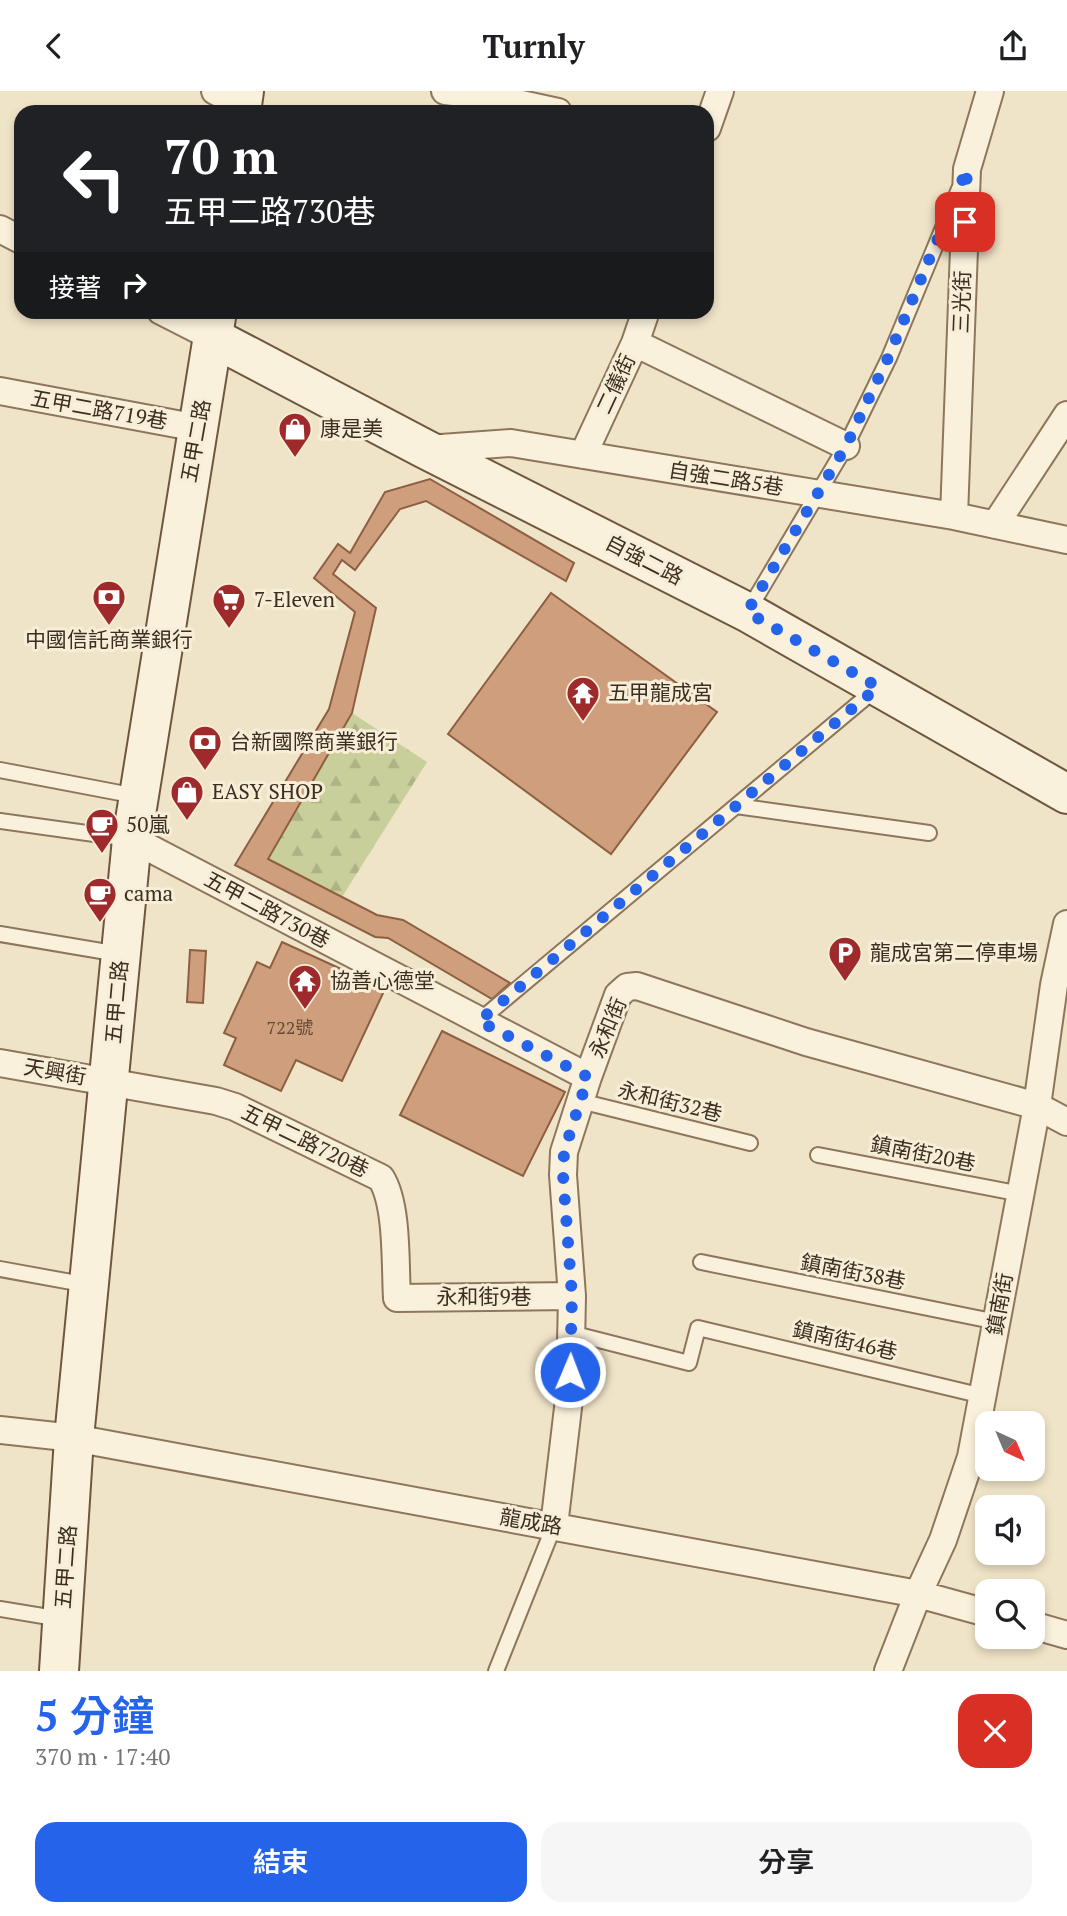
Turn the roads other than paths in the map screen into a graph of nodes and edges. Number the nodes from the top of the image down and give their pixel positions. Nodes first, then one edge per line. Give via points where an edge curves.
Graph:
1 (445, 91) edge
2 (720, 91) edge
3 (990, 91) edge
4 (489, 99) edge
5 (521, 105) edge
6 (714, 108) edge
7 (967, 169) junction
8 (193, 319) edge
9 (643, 319) edge
10 (216, 325) edge
11 (635, 343) junction
12 (0, 391) edge
13 (1067, 415) edge
14 (198, 428) junction
15 (846, 446) junction
16 (425, 449) junction
17 (583, 455) junction
18 (817, 495) junction
19 (954, 516) junction
20 (995, 524) junction
21 (1067, 540) edge
22 (747, 612) junction
23 (878, 687) junction
24 (0, 770) edge
25 (1067, 794) edge
26 (138, 796) junction
27 (736, 806) junction
28 (0, 821) edge
29 (929, 833) dead end
30 (132, 839) junction
31 (1067, 925) edge
32 (0, 935) edge
33 (121, 954) junction
34 (479, 1021) junction
35 (0, 1063) edge
36 (110, 1081) junction
37 (584, 1089) junction
38 (1037, 1105) junction
39 (1067, 1122) edge
40 (750, 1143) dead end
41 (818, 1155) dead end
42 (1021, 1194) junction
43 (701, 1262) dead end
44 (0, 1269) edge
45 (90, 1285) junction
46 (572, 1296) junction
47 (397, 1298) joint
48 (997, 1322) junction
49 (571, 1333) junction
50 (983, 1396) junction
51 (0, 1430) edge
52 (74, 1438) junction
53 (554, 1526) junction
54 (918, 1594) junction
55 (0, 1609) edge
56 (975, 1610) edge
57 (63, 1620) junction
58 (1045, 1629) edge
59 (1067, 1635) edge
60 (60, 1671) edge
61 (496, 1671) edge
62 (888, 1671) edge

1 - 4 street
2 - 6 street
3 - 7 street, 三光街
4 - 5 street
7 - 15 lane
7 - 19 street, 三光街
8 - 10 street
9 - 11 street, 二儀街
10 - 14 main road, 五甲二路
10 - 16 main road, 自強二路
11 - 15 street
11 - 17 street, 二儀街
12 - 14 street, 五甲二路719巷
13 - 20 street
14 - 26 main road, 五甲二路
15 - 18 lane
16 - 17 street, 自強二路5巷 via 511,443
16 - 22 main road, 自強二路
17 - 18 street, 自強二路5巷
18 - 19 street, 自強二路5巷
18 - 22 lane
19 - 20 street, 自強二路5巷
20 - 21 street, 自強二路5巷
22 - 23 main road, 自強二路
23 - 25 main road, 自強二路
23 - 27 lane
24 - 26 lane
26 - 30 main road, 五甲二路
27 - 29 lane
27 - 34 lane
28 - 30 lane
30 - 33 main road, 五甲二路
30 - 34 street, 五甲二路730巷
31 - 38 street, 鎮南街
32 - 33 lane
33 - 36 main road, 五甲二路
34 - 37 street, 五甲二路730巷
35 - 36 street, 天興街
36 - 45 main road, 五甲二路
36 - 47 street, 五甲二路720巷 via 235,1107 381,1178 389,1190
37 - 38 street, 永和街 via 618,995 637,986 806,1042
37 - 40 lane, 永和街32巷
37 - 46 street, 永和街 via 564,1152
38 - 39 street, 永和街
38 - 42 street, 鎮南街
41 - 42 lane, 鎮南街20巷
42 - 48 street, 鎮南街
43 - 48 lane, 鎮南街38巷
44 - 45 lane
45 - 52 main road, 五甲二路
46 - 47 street, 永和街9巷
46 - 49 street, 永和街
48 - 50 street, 鎮南街
49 - 50 lane, 鎮南街46巷 via 689,1363 698,1328
49 - 53 street, 永和街 via 570,1391
50 - 54 street, 鎮南街 via 971,1457 943,1540
51 - 52 street, 龍成路
52 - 53 street, 龍成路
52 - 57 main road, 五甲二路
53 - 54 street, 龍成路
53 - 61 lane
54 - 56 street, 龍成路
54 - 62 street, 鎮南街
55 - 57 lane
57 - 60 main road, 五甲二路
58 - 59 street

